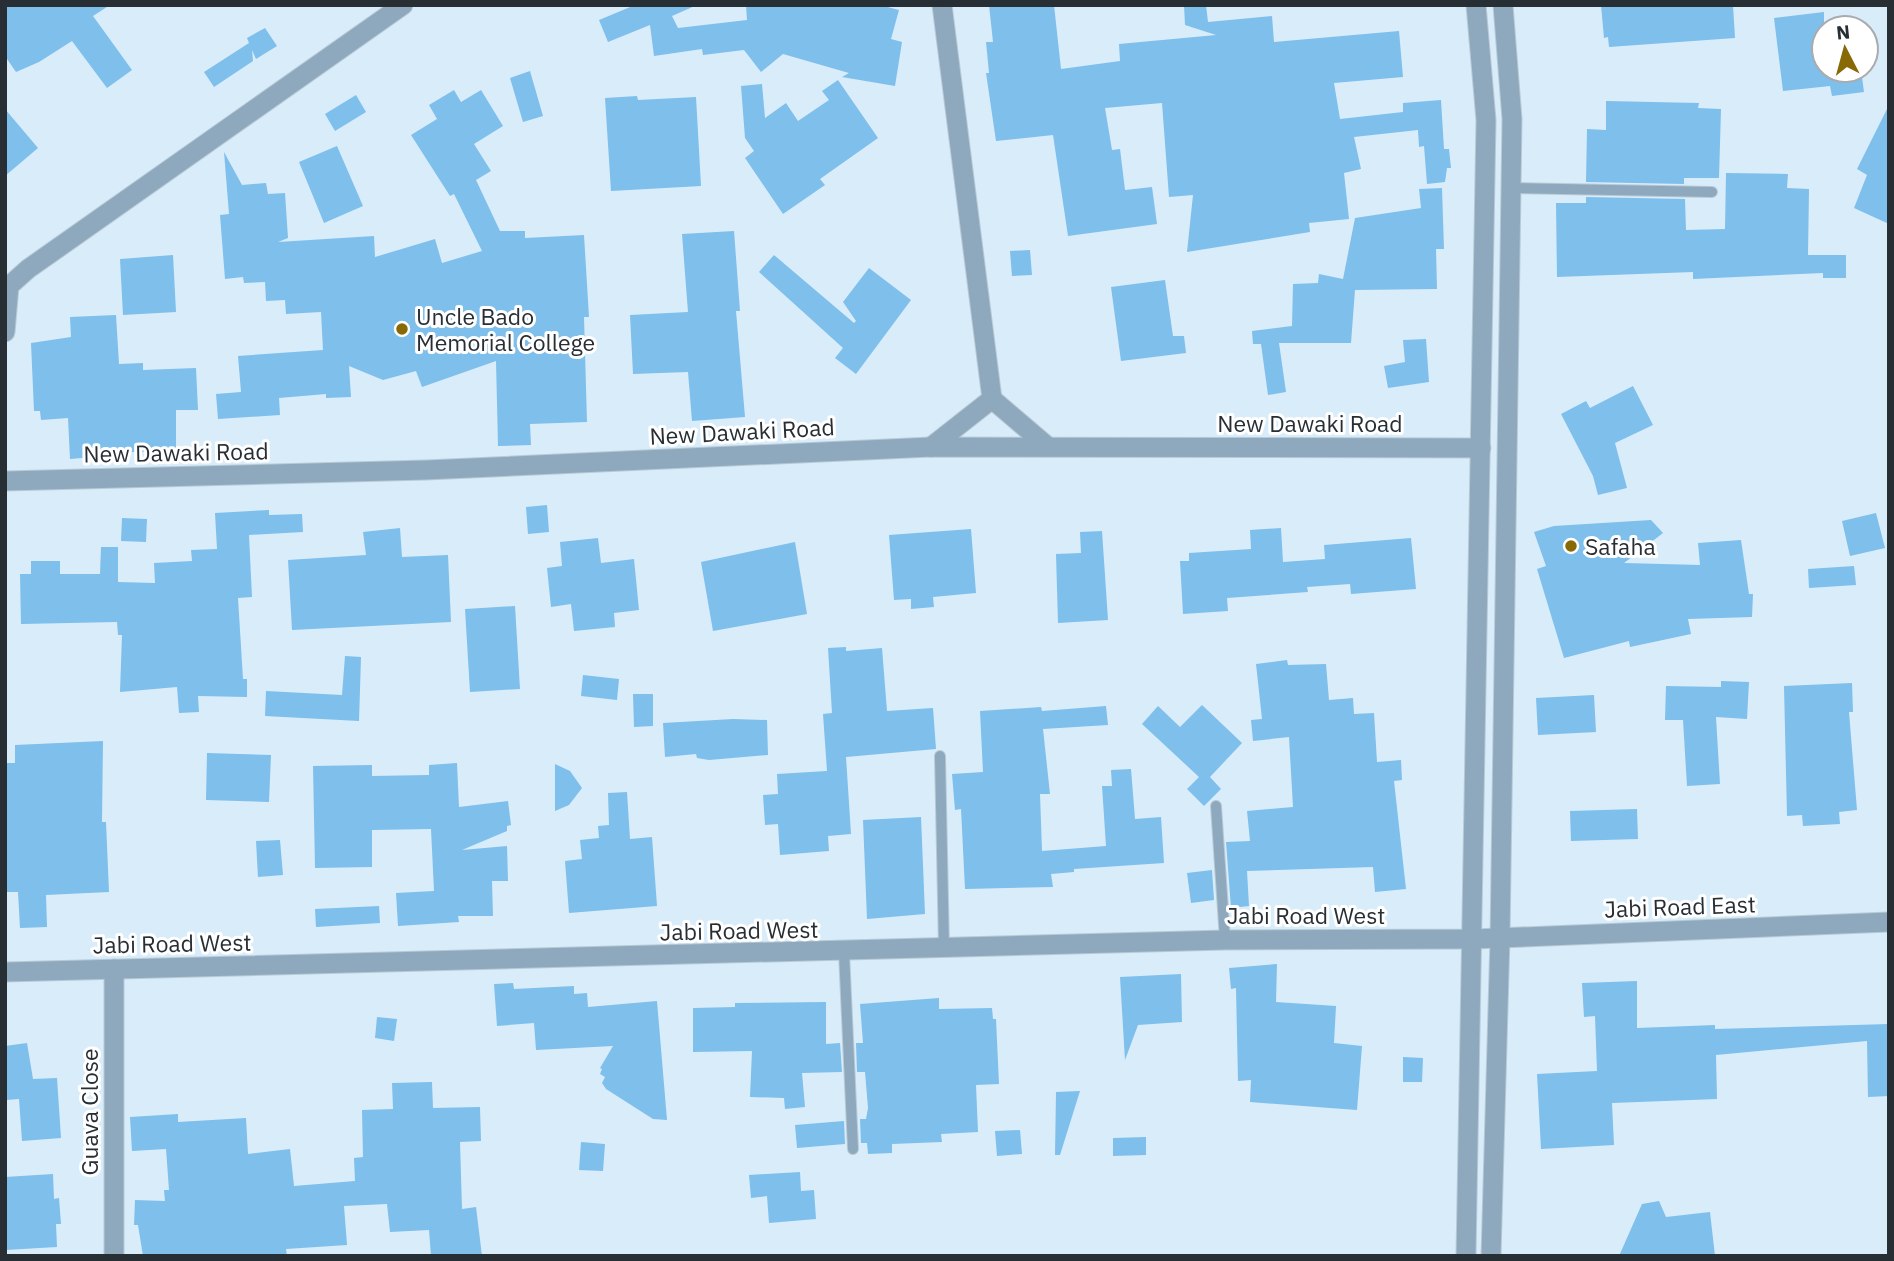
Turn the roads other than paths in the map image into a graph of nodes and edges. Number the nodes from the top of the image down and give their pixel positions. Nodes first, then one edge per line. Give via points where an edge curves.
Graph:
1 (404, 5) edge
2 (942, 5) edge
3 (1476, 5) edge
4 (1503, 5) edge
5 (1511, 188) junction
6 (1712, 192) dead end
7 (7, 284) edge
8 (5, 332) edge
9 (992, 399) junction
10 (1047, 446) junction
11 (931, 447) junction
12 (1481, 448) junction
13 (5, 470) edge
14 (6, 481) edge
15 (940, 756) dead end
16 (1216, 807) dead end
17 (1889, 922) edge
18 (1500, 938) junction
19 (1474, 939) junction
20 (1225, 940) junction
21 (944, 948) junction
22 (844, 951) junction
23 (114, 969) junction
24 (5, 972) edge
25 (853, 1149) dead end
26 (114, 1256) edge
27 (1466, 1256) edge
28 (1492, 1256) edge

1 - 7 street
2 - 9 street
3 - 12 street via 1486,120
4 - 5 street via 1512,119
5 - 6 lane
5 - 18 street
7 - 8 street
9 - 10 street
9 - 11 street
10 - 11 street, New Dawaki Road
10 - 12 street, New Dawaki Road
11 - 14 street, New Dawaki Road via 426,470
12 - 19 street
13 - 14 street
15 - 21 lane
16 - 20 lane
17 - 18 street, Jabi Road East
18 - 19 street, Jabi Road East
18 - 28 street
19 - 20 street, Jabi Road West
19 - 27 street
20 - 21 street, Jabi Road West
21 - 22 street, Jabi Road West
22 - 23 street, Jabi Road West
22 - 25 lane
23 - 24 street, Jabi Road West
23 - 26 street, Guava Close

